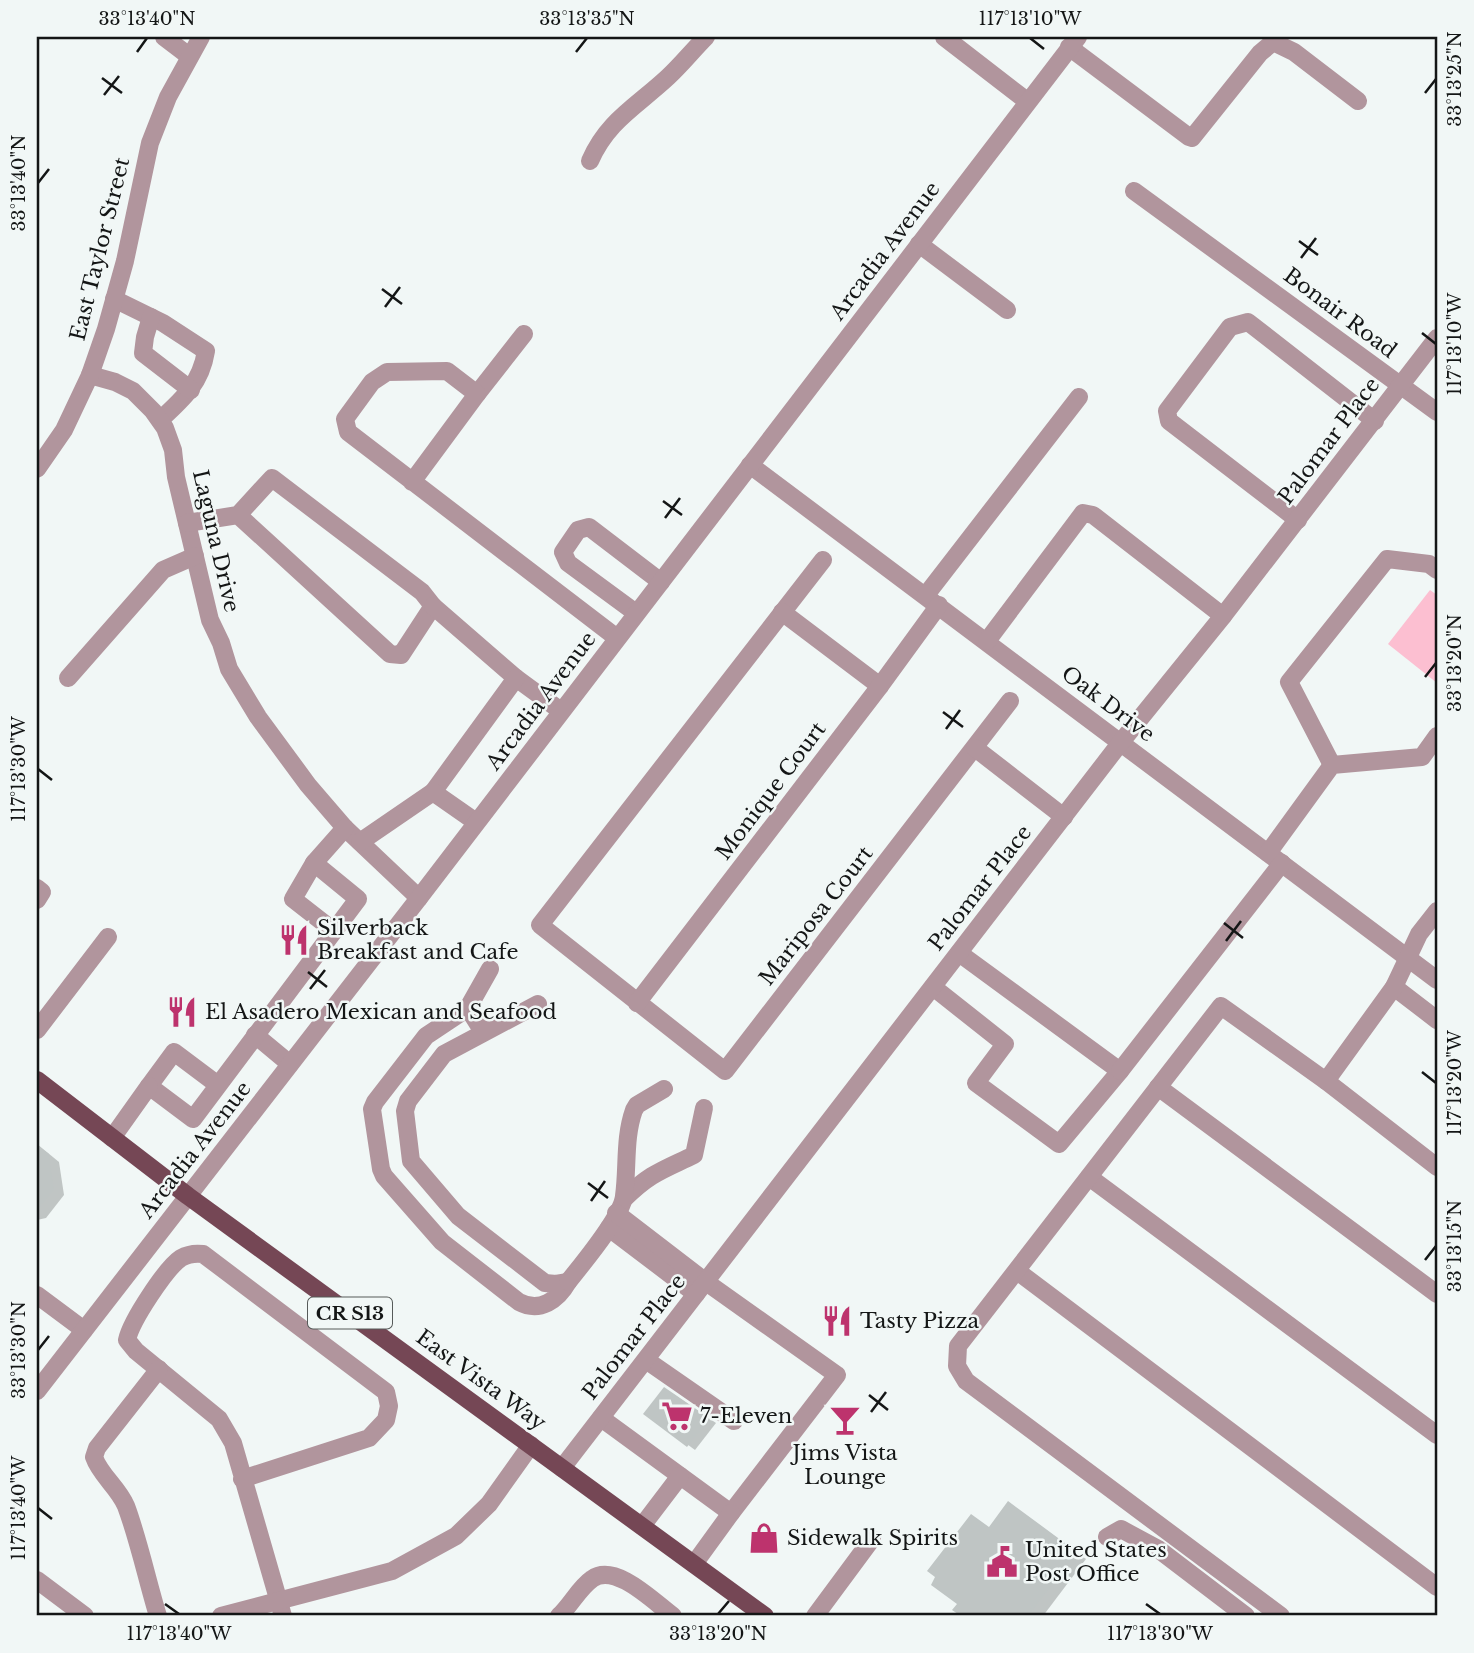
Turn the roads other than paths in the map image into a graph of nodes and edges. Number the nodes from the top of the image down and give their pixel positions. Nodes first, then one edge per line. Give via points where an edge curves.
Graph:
1 (164, 37) edge
2 (201, 37) edge
3 (706, 37) edge
4 (944, 37) edge
5 (1073, 42) edge
6 (189, 56) junction
7 (1027, 101) junction
8 (1357, 101) dead end
9 (590, 161) dead end
10 (1134, 191) dead end
11 (919, 244) junction
12 (114, 299) junction
13 (1007, 310) dead end
14 (151, 317) junction
15 (524, 334) dead end
16 (1437, 338) edge
17 (90, 375) junction
18 (1400, 386) junction
19 (191, 390) junction
20 (477, 394) junction
21 (1079, 397) dead end
22 (1437, 412) edge
23 (160, 420) junction
24 (1375, 421) junction
25 (750, 465) junction
26 (37, 469) edge
27 (412, 482) junction
28 (238, 515) junction
29 (1298, 520) junction
30 (187, 523) junction
31 (195, 556) junction
32 (823, 560) dead end
33 (1437, 570) edge
34 (661, 582) junction
35 (932, 600) junction
36 (433, 606) junction
37 (782, 612) junction
38 (636, 613) junction
39 (1223, 616) junction
40 (617, 638) junction
41 (987, 641) junction
42 (516, 677) junction
43 (68, 678) dead end
44 (880, 686) junction
45 (1010, 701) dead end
46 (561, 711) junction
47 (1437, 736) edge
48 (1121, 742) junction
49 (975, 748) junction
50 (1332, 765) junction
51 (433, 792) junction
52 (1064, 817) junction
53 (476, 822) junction
54 (345, 828) junction
55 (360, 842) junction
56 (1275, 858) junction
57 (314, 863) junction
58 (37, 888) edge
59 (419, 898) junction
60 (37, 900) edge
61 (1437, 911) edge
62 (334, 931) junction
63 (108, 937) dead end
64 (959, 953) junction
65 (1407, 957) junction
66 (490, 969) dead end
67 (1437, 980) edge
68 (1394, 987) junction
69 (933, 988) junction
70 (637, 1003) junction
71 (538, 1004) dead end
72 (468, 1009) junction
73 (1437, 1020) edge
74 (37, 1030) edge
75 (483, 1032) junction
76 (256, 1035) junction
77 (290, 1064) junction
78 (1120, 1072) junction
79 (37, 1080) edge
80 (1326, 1081) junction
81 (218, 1085) junction
82 (149, 1086) junction
83 (1158, 1087) junction
84 (664, 1089) dead end
85 (704, 1108) dead end
86 (112, 1138) junction
87 (1437, 1167) edge
88 (1089, 1177) junction
89 (188, 1196) junction
90 (453, 1211) junction
91 (616, 1213) junction
92 (430, 1229) junction
93 (1017, 1271) junction
94 (568, 1282) junction
95 (701, 1288) junction
96 (1437, 1294) edge
97 (37, 1295) edge
98 (84, 1330) junction
99 (646, 1360) junction
100 (159, 1369) junction
101 (37, 1391) edge
102 (601, 1418) junction
103 (734, 1421) dead end
104 (1437, 1435) edge
105 (531, 1445) junction
106 (562, 1468) junction
107 (680, 1476) junction
108 (242, 1479) junction
109 (732, 1513) junction
110 (642, 1526) junction
111 (1107, 1537) dead end
112 (872, 1539) dead end
113 (694, 1564) junction
114 (37, 1580) edge
115 (1437, 1587) edge
116 (280, 1609) edge
117 (85, 1616) edge
118 (158, 1616) edge
119 (221, 1616) edge
120 (559, 1616) edge
121 (673, 1616) edge
122 (765, 1616) edge
123 (816, 1616) edge
124 (1246, 1616) edge
125 (1281, 1616) edge

1 - 6 street
2 - 6 street, East Taylor Street
3 - 9 street via 608,128
4 - 7 street
5 - 7 street, Arcadia Avenue
5 - 8 street via 1189,138 1273,42 1294,52
6 - 12 street, East Taylor Street via 150,143
7 - 11 street, Arcadia Avenue
10 - 18 street, Bonair Road
11 - 13 street
11 - 25 street, Arcadia Avenue
12 - 14 street
12 - 17 street, East Taylor Street
14 - 19 street via 143,353
14 - 19 street via 206,351 204,369
15 - 20 street
16 - 18 street, Palomar Place
17 - 23 street, Laguna Drive via 133,391
17 - 26 street, East Taylor Street via 64,430
18 - 22 street, Bonair Road
18 - 24 street, Palomar Place
19 - 23 street
20 - 27 street
20 - 27 street via 447,372 387,372 372,382 345,419 348,432
21 - 35 street, Monique Court
23 - 30 street, Laguna Drive via 173,450
24 - 29 street, Palomar Place
24 - 29 street via 1248,321 1230,327 1167,411 1168,421
25 - 34 street, Arcadia Avenue
25 - 35 street, Oak Drive
27 - 40 street
28 - 30 street
28 - 36 street via 272,478 422,592
28 - 36 street via 390,654 401,655
29 - 39 street, Palomar Place
30 - 31 street, Laguna Drive
31 - 43 street via 163,570
31 - 54 street, Laguna Drive via 210,620 229,668 258,717
32 - 37 street
33 - 50 street via 1429,564 1387,559 1289,682
34 - 38 street, Arcadia Avenue
34 - 38 street via 589,527 578,530 563,552 568,563
35 - 41 street, Oak Drive
35 - 44 street, Monique Court
36 - 42 street
37 - 44 street
37 - 70 street via 540,925
38 - 40 street, Arcadia Avenue
39 - 41 street via 1093,515 1083,513
39 - 48 street, Palomar Place
40 - 46 street, Arcadia Avenue
41 - 48 street, Oak Drive
42 - 46 street
42 - 51 street
44 - 70 street, Monique Court
45 - 49 street, Mariposa Court
46 - 53 street, Arcadia Avenue
47 - 50 street via 1422,757
48 - 52 street, Palomar Place
48 - 56 street, Oak Drive
49 - 52 street
49 - 70 street, Mariposa Court via 725,1071
50 - 56 street
51 - 53 street
51 - 55 street
52 - 64 street, Palomar Place
53 - 59 street, Arcadia Avenue
54 - 55 street, Laguna Drive
54 - 57 street
55 - 59 street, Laguna Drive
56 - 65 street, Oak Drive
56 - 78 street via 1262,889
57 - 62 street via 293,899
57 - 62 street via 358,899
58 - 60 street via 42,892
59 - 77 street, Arcadia Avenue
61 - 65 street
62 - 76 street
63 - 74 street
64 - 69 street, Palomar Place
64 - 78 street
65 - 67 street, Oak Drive
65 - 68 street
66 - 72 street
68 - 73 street
68 - 80 street
69 - 78 street via 1005,1044 976,1083 1059,1144
69 - 95 street, Palomar Place
71 - 75 street
72 - 75 street
72 - 92 street via 418,1044 372,1108 381,1169
75 - 90 street via 444,1054 405,1106 411,1161
76 - 77 street
76 - 81 street
77 - 89 street, Arcadia Avenue
79 - 86 main road, East Vista Way / CR S13
80 - 83 street via 1221,1006
80 - 87 street
81 - 82 street via 193,1119
81 - 82 street via 174,1052
82 - 86 street
83 - 88 street
83 - 96 street
84 - 91 street via 634,1110
85 - 91 street via 694,1155 643,1180
86 - 89 main road, East Vista Way / CR S13
88 - 93 street
88 - 104 street
89 - 98 street, Arcadia Avenue
89 - 105 main road, East Vista Way / CR S13
90 - 92 street
90 - 94 street via 545,1283
91 - 94 street
91 - 95 street
92 - 94 street via 525,1305 555,1300
93 - 115 street
93 - 125 street via 958,1346 957,1366 966,1381
95 - 99 street, Palomar Place
95 - 109 street via 837,1375
97 - 98 street
98 - 101 street, Arcadia Avenue
99 - 102 street, Palomar Place
99 - 103 street
100 - 108 street via 219,1419 233,1443
100 - 108 street via 136,1352 127,1340 128,1332 138,1311 180,1259 203,1254 386,1392 386,1420 369,1438
100 - 118 street via 94,1457 126,1507
102 - 106 street, Palomar Place
102 - 107 street
105 - 106 main road, East Vista Way / CR S13
105 - 116 street via 489,1504 456,1536 391,1571
106 - 110 main road, East Vista Way / CR S13
107 - 109 street
107 - 110 street
108 - 116 street
109 - 113 street
110 - 113 main road, East Vista Way / CR S13
111 - 124 street via 1121,1529 1158,1549
112 - 123 street
113 - 122 main road, East Vista Way / CR S13
114 - 117 street
116 - 119 street
120 - 121 street via 593,1578 606,1574 619,1576

